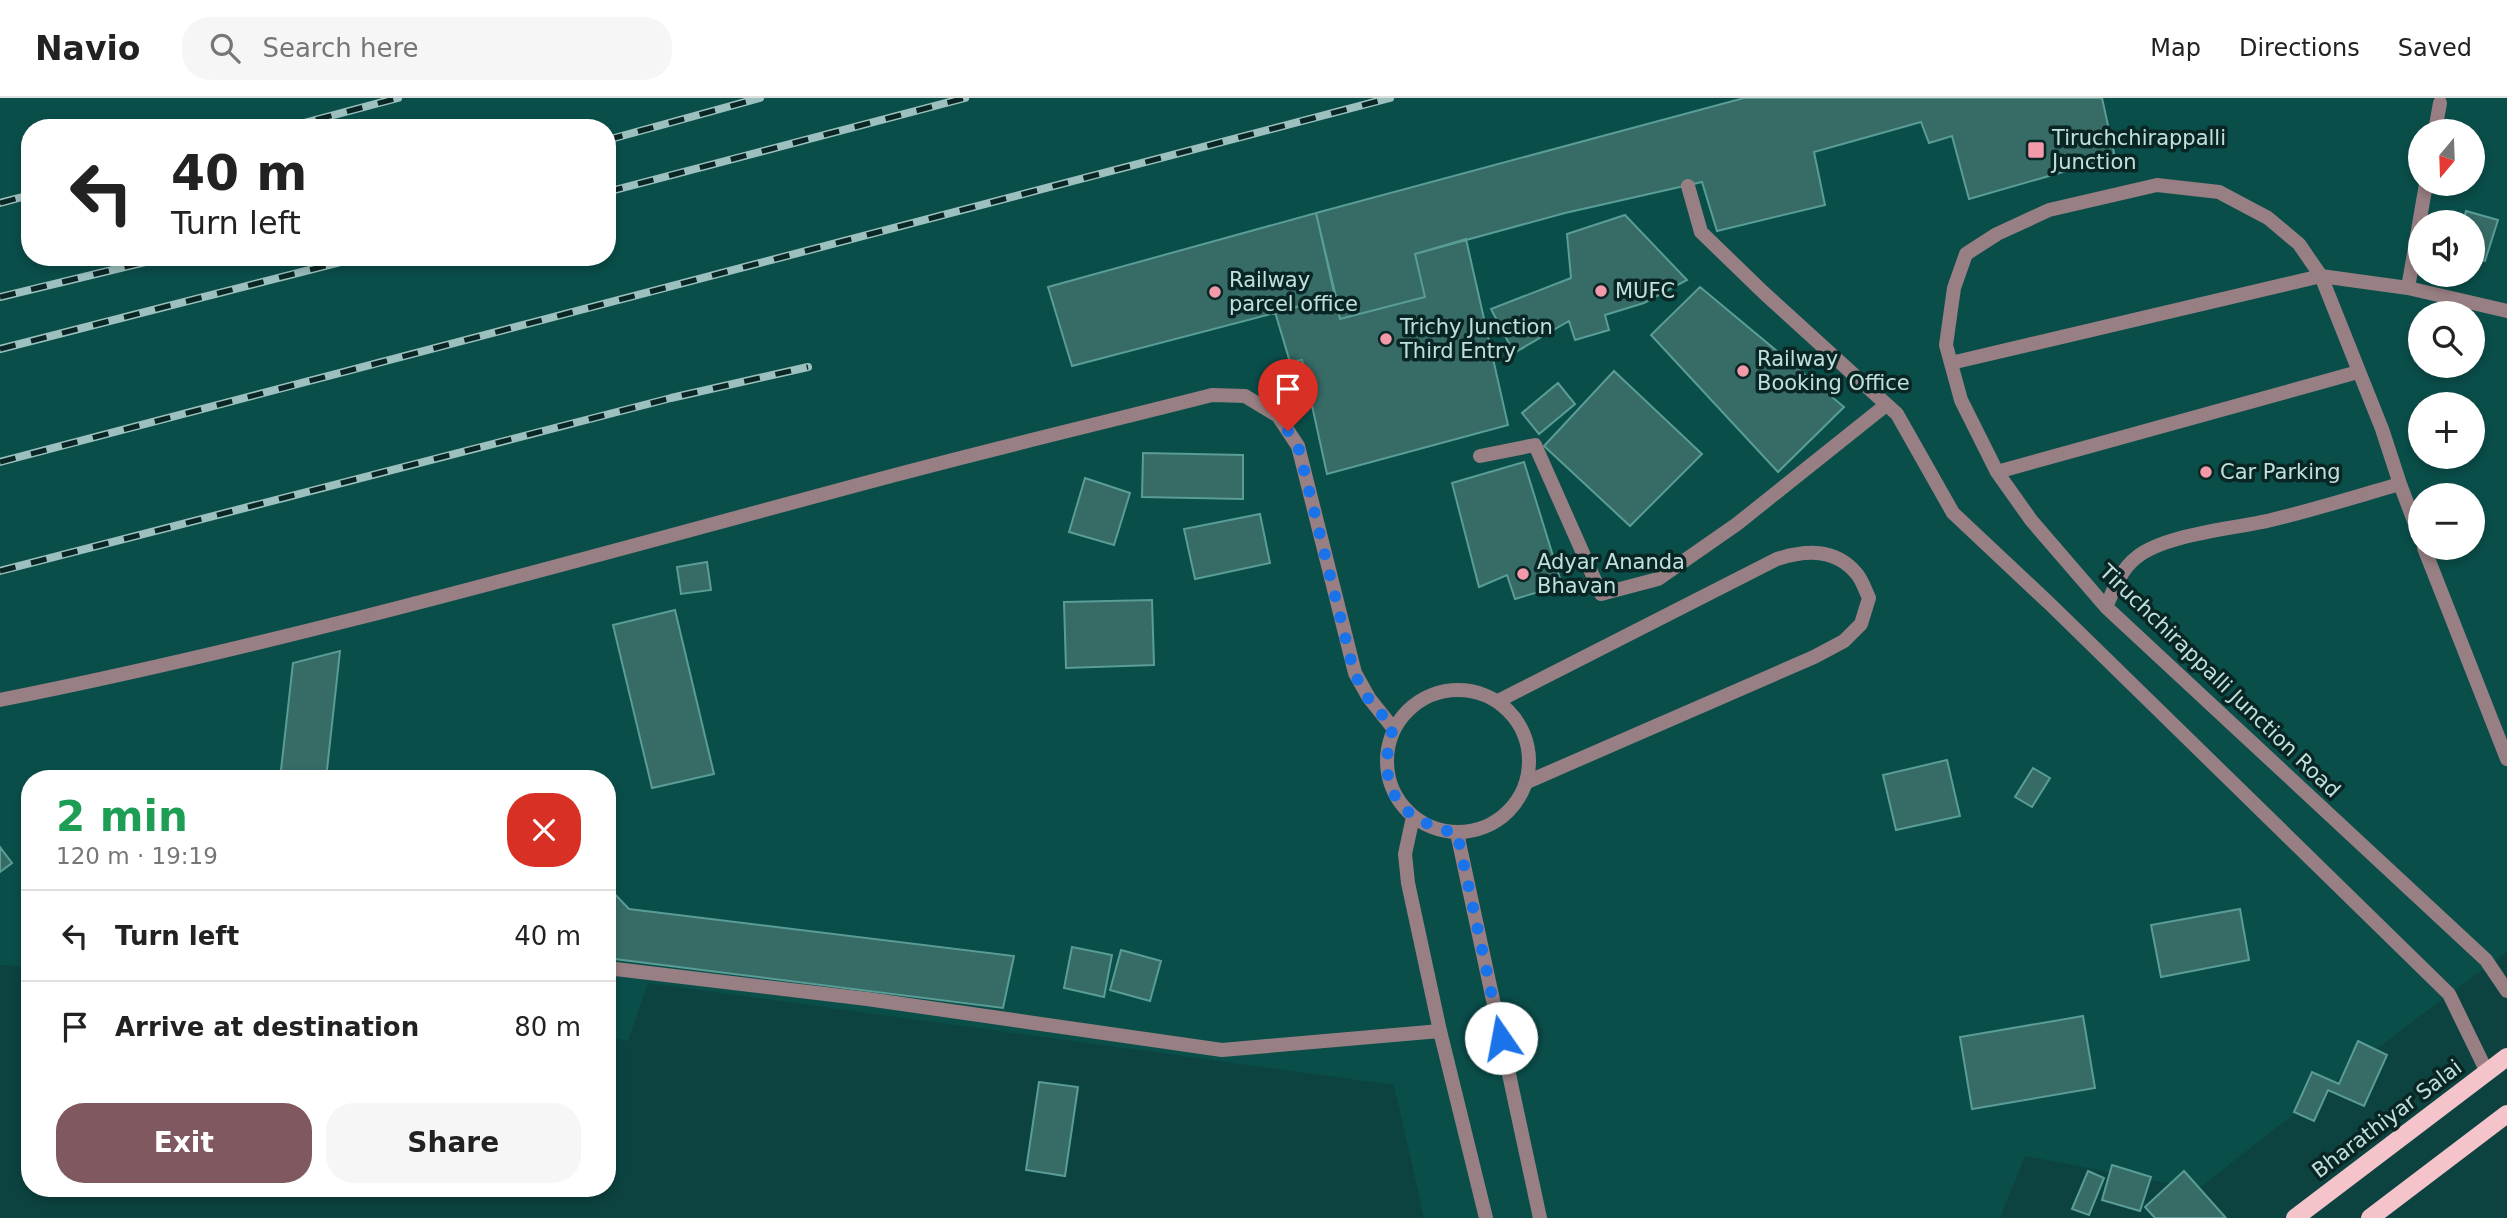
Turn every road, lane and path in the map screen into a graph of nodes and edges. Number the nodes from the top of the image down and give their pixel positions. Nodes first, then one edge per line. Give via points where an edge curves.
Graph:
1 (2440, 103) dead end
2 (2437, 119) edge
3 (1688, 186) dead end
4 (2424, 196) edge
5 (2321, 276) junction
6 (2408, 288) junction
7 (2507, 311) edge
8 (1951, 363) junction
9 (2358, 372) junction
10 (1886, 405) junction
11 (1480, 456) dead end
12 (1997, 472) junction
13 (2400, 484) junction
14 (2408, 505) edge
15 (2429, 560) edge
16 (2106, 607) junction
17 (0, 700) edge
18 (1498, 701) junction
19 (1393, 728) junction
20 (2507, 759) edge
21 (1527, 782) junction
22 (1413, 817) junction
23 (1457, 833) junction
24 (616, 969) edge
25 (2507, 991) edge
26 (1440, 1031) junction
27 (2507, 1057) edge
28 (2487, 1072) junction
29 (2507, 1114) edge
30 (1486, 1218) edge
31 (1540, 1218) edge
32 (2295, 1218) edge
33 (2370, 1218) edge

1 - 2 street
3 - 10 street via 1701,232
4 - 6 street
5 - 6 street
5 - 8 street
5 - 8 street, Tiruchchirappalli Junction Road via 2299,244 2268,218 2219,192 2157,184 2049,211 1966,254 1954,288 1946,345
5 - 9 street, Tiruchchirappalli Junction Road
6 - 7 street
8 - 12 street, Tiruchchirappalli Junction Road via 1961,400
9 - 12 street
9 - 13 street, Tiruchchirappalli Junction Road
10 - 11 street via 1737,524 1658,579 1601,594 1535,445
10 - 28 street via 1897,414 1953,513 2449,994
12 - 16 street, Tiruchchirappalli Junction Road via 2031,520
13 - 14 street, Tiruchchirappalli Junction Road
13 - 16 street via 2159,545 2137,556 2121,575
15 - 20 street
16 - 25 street, Tiruchchirappalli Junction Road via 2486,960
17 - 19 street via 132,674 308,630 1212,395 1245,396 1278,416 1298,446 1354,673
18 - 19 street via 1477,691 1453,689 1429,695 1408,708
18 - 21 street via 1526,737 1530,759
18 - 21 street via 1801,551 1831,554 1856,573 1869,598 1861,624 1844,641
19 - 22 street via 1386,751 1387,776
21 - 23 street via 1517,803 1500,819
22 - 23 street
22 - 26 street via 1405,854 1408,883
23 - 31 street
24 - 26 street via 867,999 1222,1050
26 - 30 street
27 - 28 main road, Bharathiyar Salai
28 - 32 main road, Bharathiyar Salai
29 - 33 main road

